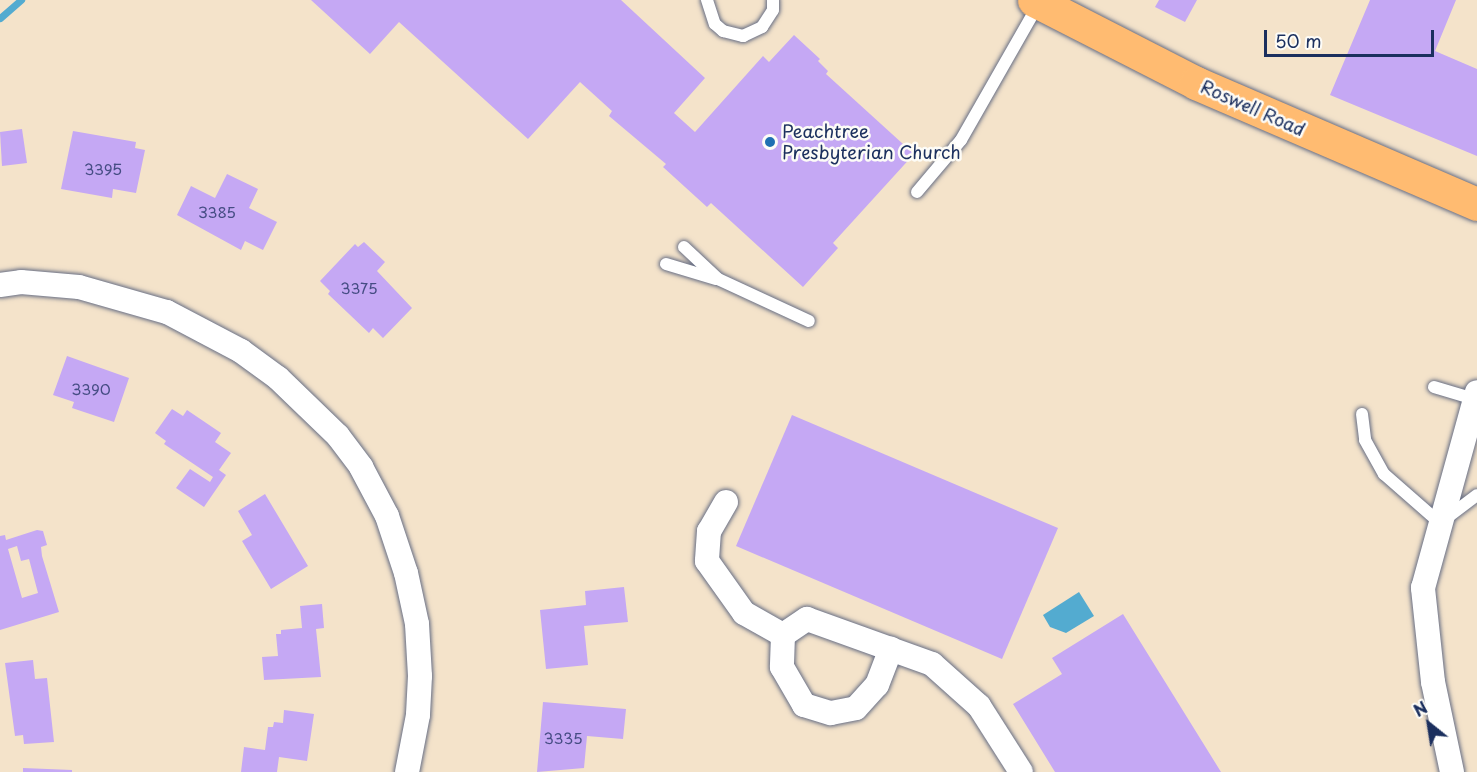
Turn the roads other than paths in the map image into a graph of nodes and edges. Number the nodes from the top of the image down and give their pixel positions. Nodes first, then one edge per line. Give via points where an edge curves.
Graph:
1 (707, 0) edge
2 (773, 0) edge
3 (1038, 1) edge
4 (917, 192) dead end
5 (1477, 204) edge
6 (684, 247) dead end
7 (666, 264) dead end
8 (718, 279) junction
9 (0, 285) edge
10 (809, 321) dead end
11 (1434, 387) dead end
12 (1476, 396) edge
13 (1362, 414) dead end
14 (1477, 495) edge
15 (726, 502) dead end
16 (1440, 524) junction
17 (783, 635) junction
18 (891, 649) junction
19 (407, 772) edge
20 (1021, 772) edge
21 (1452, 772) edge

1 - 2 lane via 715,24 733,35 743,36 762,27 773,10
3 - 4 lane via 961,140
3 - 5 main road, Roswell Road via 1196,83
6 - 8 lane
7 - 8 lane
8 - 10 lane
9 - 19 street via 21,282 79,287 167,312 208,331 269,371 338,436 362,467 387,516 406,573 417,624 418,715
11 - 12 lane
12 - 16 street
13 - 16 lane via 1365,440 1384,474
14 - 16 lane
15 - 17 street via 709,531 707,561 744,613
16 - 21 street via 1423,588 1433,682
17 - 18 street via 807,619
17 - 18 street via 782,667 804,705 831,713 856,708 877,685
18 - 20 street via 932,664 979,706

